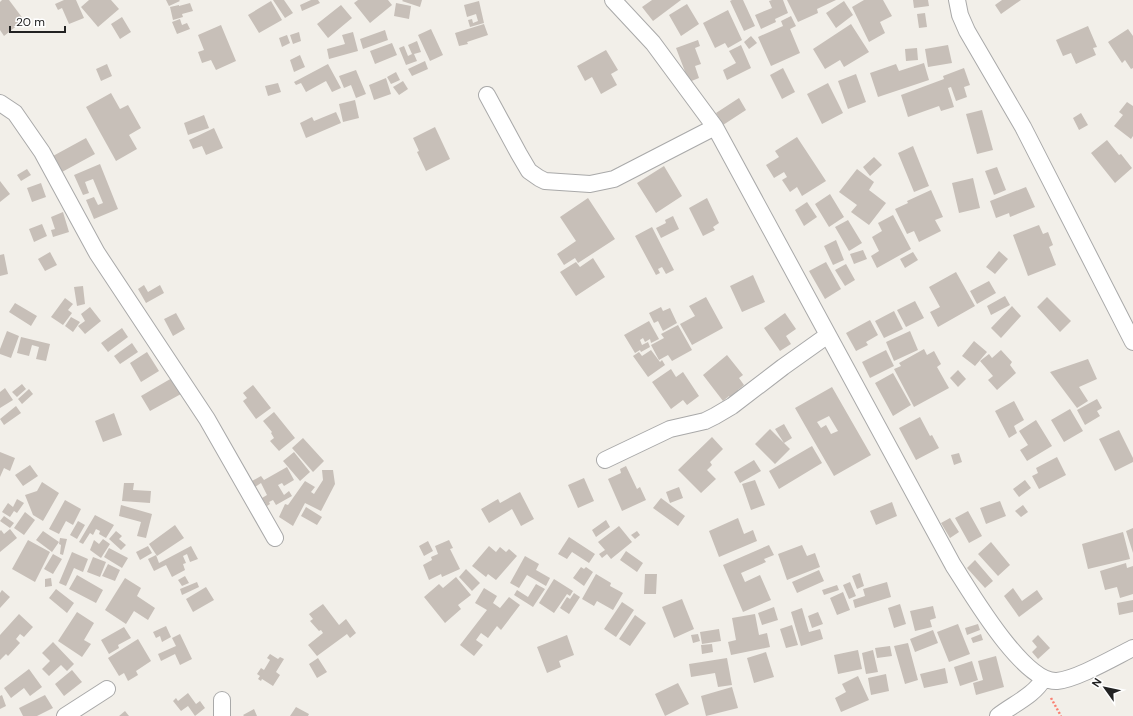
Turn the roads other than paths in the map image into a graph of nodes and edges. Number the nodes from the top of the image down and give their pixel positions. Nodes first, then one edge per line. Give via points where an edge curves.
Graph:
1 (613, 0) edge
2 (957, 0) edge
3 (487, 95) dead end
4 (0, 103) edge
5 (715, 127) junction
6 (828, 335) junction
7 (1133, 342) edge
8 (605, 460) dead end
9 (275, 538) dead end
10 (1133, 648) edge
11 (1044, 678) junction
12 (107, 689) dead end
13 (222, 700) dead end
14 (65, 716) edge
15 (222, 716) edge
16 (998, 716) edge

1 - 5 street via 653,43
2 - 7 street via 967,31 1023,127
3 - 5 street via 530,171 545,181 590,184 614,179
4 - 9 street via 15,113 42,152 97,253 207,419
5 - 6 street
6 - 8 street via 715,416 705,421 670,429
6 - 11 street via 953,565 990,623 1014,652
10 - 11 street via 1078,675 1056,681
11 - 16 street via 1023,700
12 - 14 street
13 - 15 street

